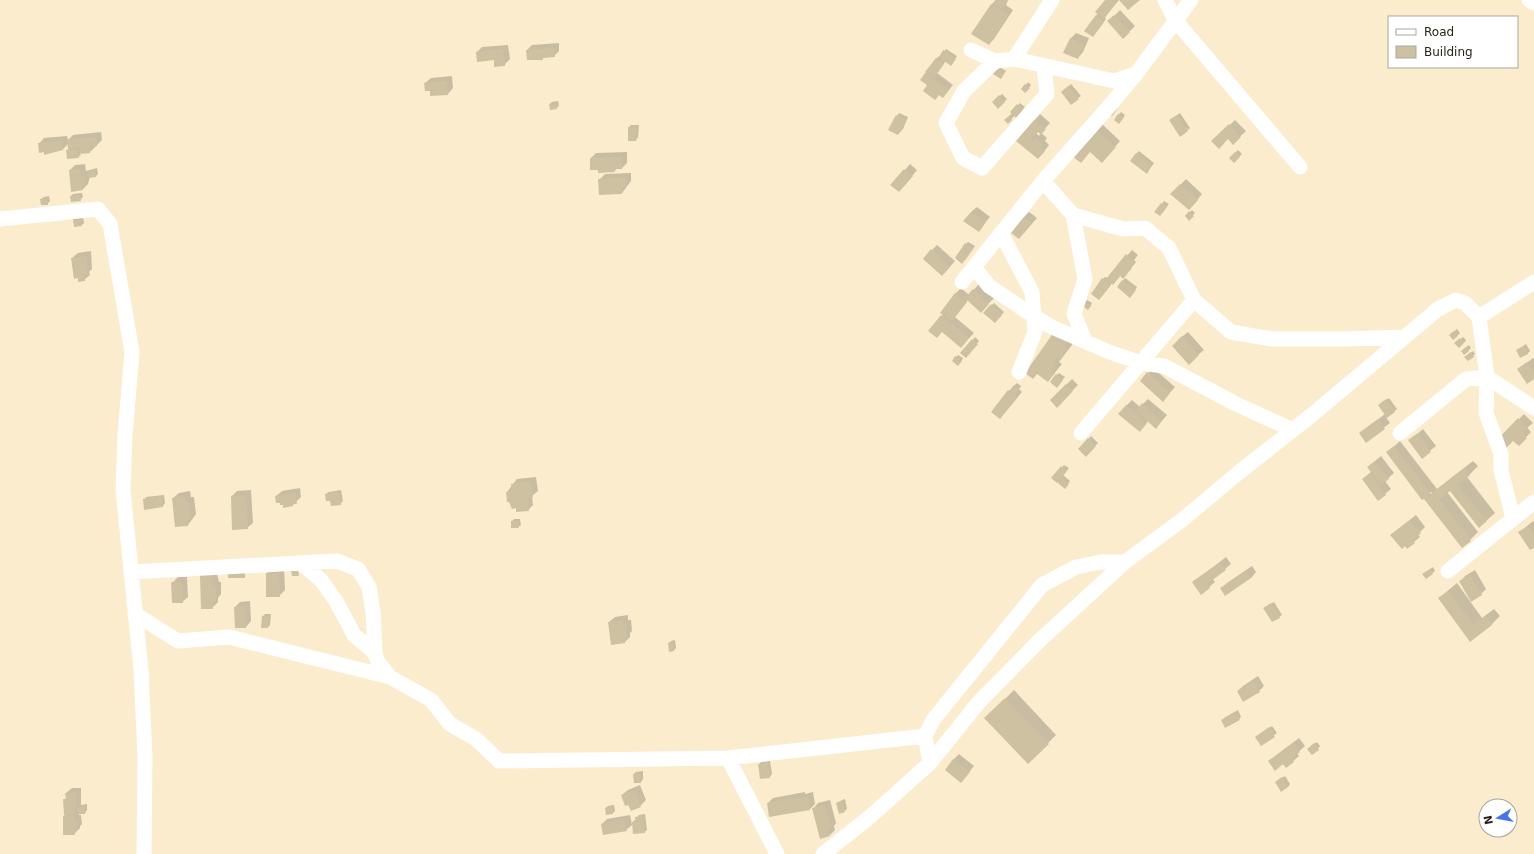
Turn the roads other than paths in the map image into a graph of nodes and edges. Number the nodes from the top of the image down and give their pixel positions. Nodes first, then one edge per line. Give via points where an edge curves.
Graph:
1 (1052, 0) edge
2 (1165, 0) edge
3 (1191, 0) edge
4 (1529, 0) edge
5 (1534, 3) edge
6 (1175, 20) junction
7 (971, 50) dead end
8 (1014, 59) junction
9 (995, 61) junction
10 (1044, 66) junction
11 (1136, 74) junction
12 (1300, 167) dead end
13 (1043, 181) junction
14 (1073, 215) junction
15 (0, 219) edge
16 (1001, 233) junction
17 (1534, 282) edge
18 (1194, 300) junction
19 (1034, 317) junction
20 (1479, 317) junction
21 (1405, 337) junction
22 (1085, 342) junction
23 (1142, 363) junction
24 (1018, 372) dead end
25 (1487, 377) junction
26 (1534, 408) edge
27 (1293, 430) junction
28 (1400, 432) dead end
29 (1081, 433) dead end
30 (1534, 502) edge
31 (1513, 518) junction
32 (1125, 562) junction
33 (302, 563) junction
34 (1448, 571) dead end
35 (131, 572) junction
36 (135, 614) junction
37 (376, 653) junction
38 (390, 676) junction
39 (925, 736) junction
40 (728, 758) junction
41 (930, 763) junction
42 (144, 854) edge
43 (777, 854) edge
44 (823, 854) edge

1 - 8 street
2 - 6 street
3 - 6 street
4 - 5 street
6 - 11 street
6 - 12 street
7 - 9 street
8 - 9 street
8 - 10 street
9 - 10 street via 964,91 946,123 962,158 982,168 1047,94
10 - 11 street via 1114,81
11 - 13 street
13 - 14 street
13 - 16 street
14 - 18 street via 1123,229 1145,228 1169,248
14 - 22 street via 1085,279 1074,314
15 - 35 street via 98,209 110,224 132,352 123,490
16 - 19 street via 1032,292
16 - 19 street via 962,282 990,286
17 - 20 street
18 - 21 street via 1231,332 1272,339
18 - 23 street
19 - 22 street
19 - 24 street via 1035,332
20 - 21 street via 1465,303 1456,300 1438,309
20 - 25 street
21 - 27 street
22 - 23 street
23 - 27 street via 1164,366 1236,404
23 - 29 street
25 - 26 street
25 - 28 street via 1466,379
25 - 31 street via 1486,413 1501,454 1501,470
27 - 32 street via 1182,520
30 - 31 street
31 - 34 street
32 - 39 street via 1101,562 1076,567 1042,585 933,720
32 - 41 street via 1033,646 979,702
33 - 35 street
33 - 37 street via 321,580 336,601 354,635
33 - 37 street via 337,561 358,569 369,587
35 - 36 street
36 - 38 street via 178,641 229,636
36 - 42 street via 141,670 145,757
37 - 38 street via 378,662
38 - 40 street via 431,700 450,724 476,739 499,761
39 - 40 street
39 - 41 street
40 - 43 street
41 - 44 street via 871,816

